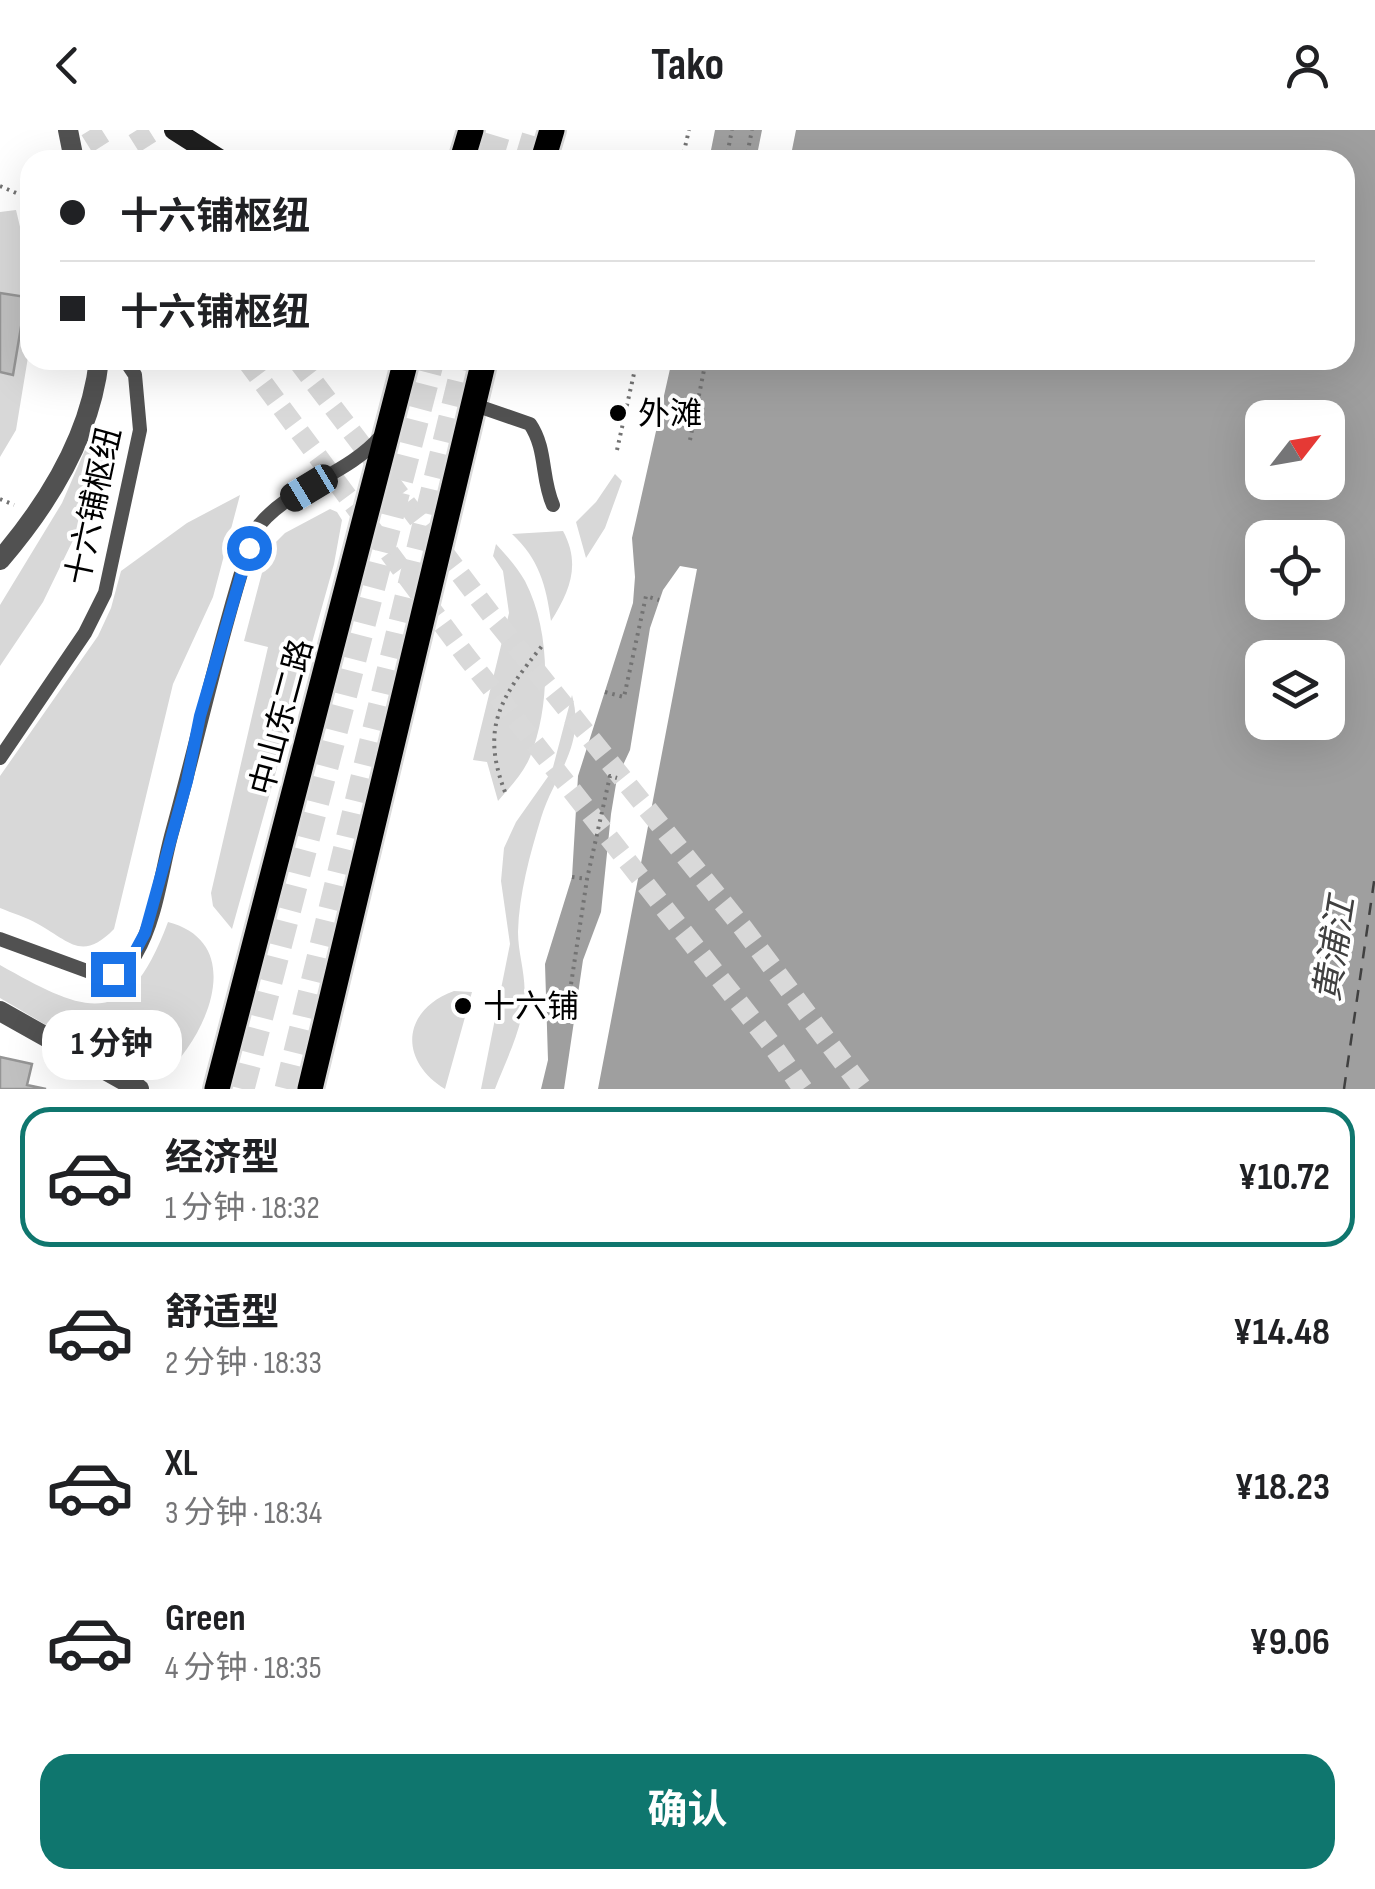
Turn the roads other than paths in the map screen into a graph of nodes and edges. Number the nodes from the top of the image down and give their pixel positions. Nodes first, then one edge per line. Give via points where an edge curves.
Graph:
1 (174, 130) edge
2 (206, 150) edge
3 (98, 370) edge
4 (132, 370) edge
5 (404, 370) edge
6 (481, 370) edge
7 (472, 404) junction
8 (391, 424) junction
9 (553, 506) dead end
10 (0, 560) edge
11 (0, 758) edge
12 (0, 940) edge
13 (0, 1010) edge
14 (139, 1089) edge
15 (217, 1089) edge
16 (310, 1089) edge

1 - 2 main road
3 - 10 street via 79,438 36,515
4 - 11 lane, 十六铺枢纽 via 140,430 105,593
5 - 8 main road, 中山东二路
6 - 7 main road
7 - 9 lane via 530,424 543,450
7 - 16 main road
8 - 12 lane via 362,454 274,509 254,532 145,933 126,968 98,975
8 - 15 main road, 中山东二路
13 - 14 street

